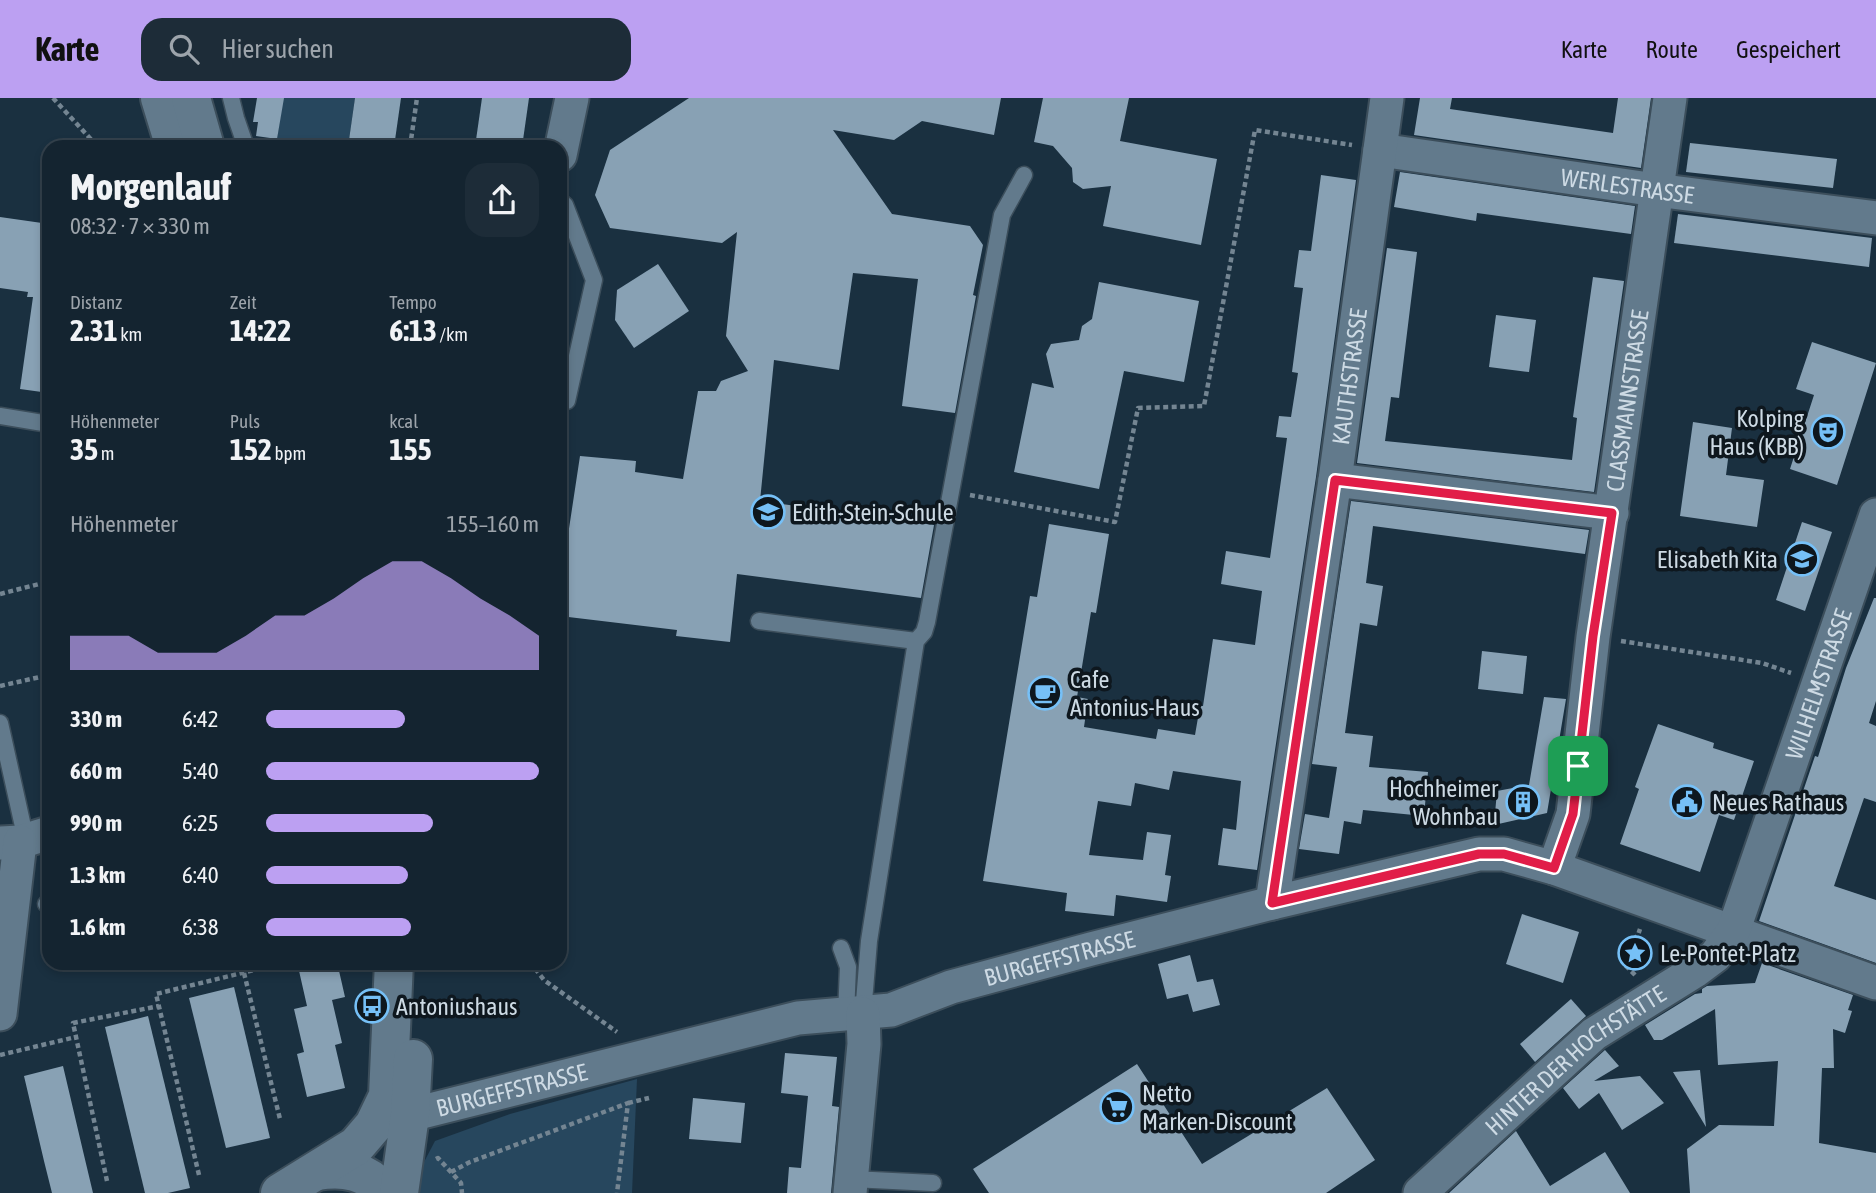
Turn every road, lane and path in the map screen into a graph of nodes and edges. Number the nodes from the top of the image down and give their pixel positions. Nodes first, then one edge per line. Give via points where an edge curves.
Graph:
1 (53, 98) edge
2 (160, 98) edge
3 (191, 98) edge
4 (231, 98) edge
5 (417, 98) edge
6 (572, 98) edge
7 (1387, 98) edge
8 (1670, 98) edge
9 (92, 140) edge
10 (173, 140) edge
11 (203, 140) edge
12 (244, 140) edge
13 (411, 140) edge
14 (563, 140) edge
15 (1380, 150) junction
16 (1024, 175) dead end
17 (1656, 190) junction
18 (567, 210) edge
19 (1876, 218) edge
20 (567, 401) edge
21 (0, 416) edge
22 (42, 423) edge
23 (1335, 480) junction
24 (952, 491) junction
25 (1612, 513) junction
26 (1876, 514) edge
27 (1867, 575) edge
28 (42, 583) edge
29 (0, 594) edge
30 (759, 621) dead end
31 (1593, 636) junction
32 (916, 641) junction
33 (42, 677) edge
34 (1818, 682) junction
35 (0, 686) edge
36 (1, 728) edge
37 (24, 839) edge
38 (1554, 868) junction
39 (1272, 903) junction
40 (1733, 932) junction
41 (1638, 935) dead end
42 (1629, 944) dead end
43 (841, 948) dead end
44 (254, 970) edge
45 (394, 970) edge
46 (417, 970) edge
47 (536, 970) edge
48 (244, 972) junction
49 (1876, 983) edge
50 (159, 1006) junction
51 (0, 1014) edge
52 (855, 1014) junction
53 (76, 1038) junction
54 (0, 1055) edge
55 (653, 1056) junction
56 (649, 1098) dead end
57 (628, 1103) junction
58 (399, 1105) junction
59 (280, 1119) dead end
60 (438, 1158) dead end
61 (317, 1171) junction
62 (452, 1172) junction
63 (200, 1175) dead end
64 (107, 1181) dead end
65 (933, 1183) dead end
66 (851, 1186) edge
67 (280, 1193) edge
68 (384, 1193) edge
69 (399, 1193) edge
70 (462, 1193) edge
71 (617, 1193) edge
72 (1420, 1193) edge

1 - 9 path
2 - 10 main road
3 - 11 main road
4 - 12 lane
5 - 13 path
6 - 14 street
7 - 15 street, KAUTHSTRASSE
8 - 17 street, CLASSMANNSTRASSE
15 - 17 street, WERLESTRASSE
15 - 23 street, KAUTHSTRASSE
15 - 24 path via 1255,130 1205,406 1138,408 1115,522
16 - 24 lane via 1002,215
17 - 19 street, WERLESTRASSE
17 - 25 street, CLASSMANNSTRASSE
18 - 20 lane via 594,280
21 - 22 lane
23 - 25 street
23 - 39 street, KAUTHSTRASSE
24 - 32 lane via 927,622
25 - 31 street, CLASSMANNSTRASSE
26 - 27 street, WILHELMSTRASSE
27 - 34 street, WILHELMSTRASSE
28 - 29 path
30 - 32 lane
31 - 34 path via 1762,663
31 - 38 street, CLASSMANNSTRASSE via 1573,814
32 - 52 lane
33 - 35 path
34 - 40 street, WILHELMSTRASSE
36 - 37 lane
37 - 51 street
38 - 39 street, BURGEFFSTRASSE via 1504,854 1479,854
38 - 40 street, BURGEFFSTRASSE
39 - 52 street, BURGEFFSTRASSE via 951,986 891,1010
40 - 49 street, BURGEFFSTRASSE
40 - 72 street, HINTER DER HOCHSTÄTTE via 1715,956 1695,971 1594,1034
41 - 42 path
43 - 52 lane
44 - 48 path
45 - 58 main road
46 - 58 main road
47 - 55 path
48 - 50 path via 156,994
48 - 59 path
50 - 53 path via 73,1023
50 - 63 path
52 - 55 street, BURGEFFSTRASSE via 798,1018
52 - 66 street via 864,1044
53 - 54 path
53 - 64 path
55 - 58 street, BURGEFFSTRASSE
56 - 57 path
57 - 62 path
57 - 71 path
58 - 61 main road via 356,1146
58 - 69 main road
60 - 62 path
61 - 67 main road
61 - 68 main road via 360,1173
62 - 70 path
65 - 66 lane

